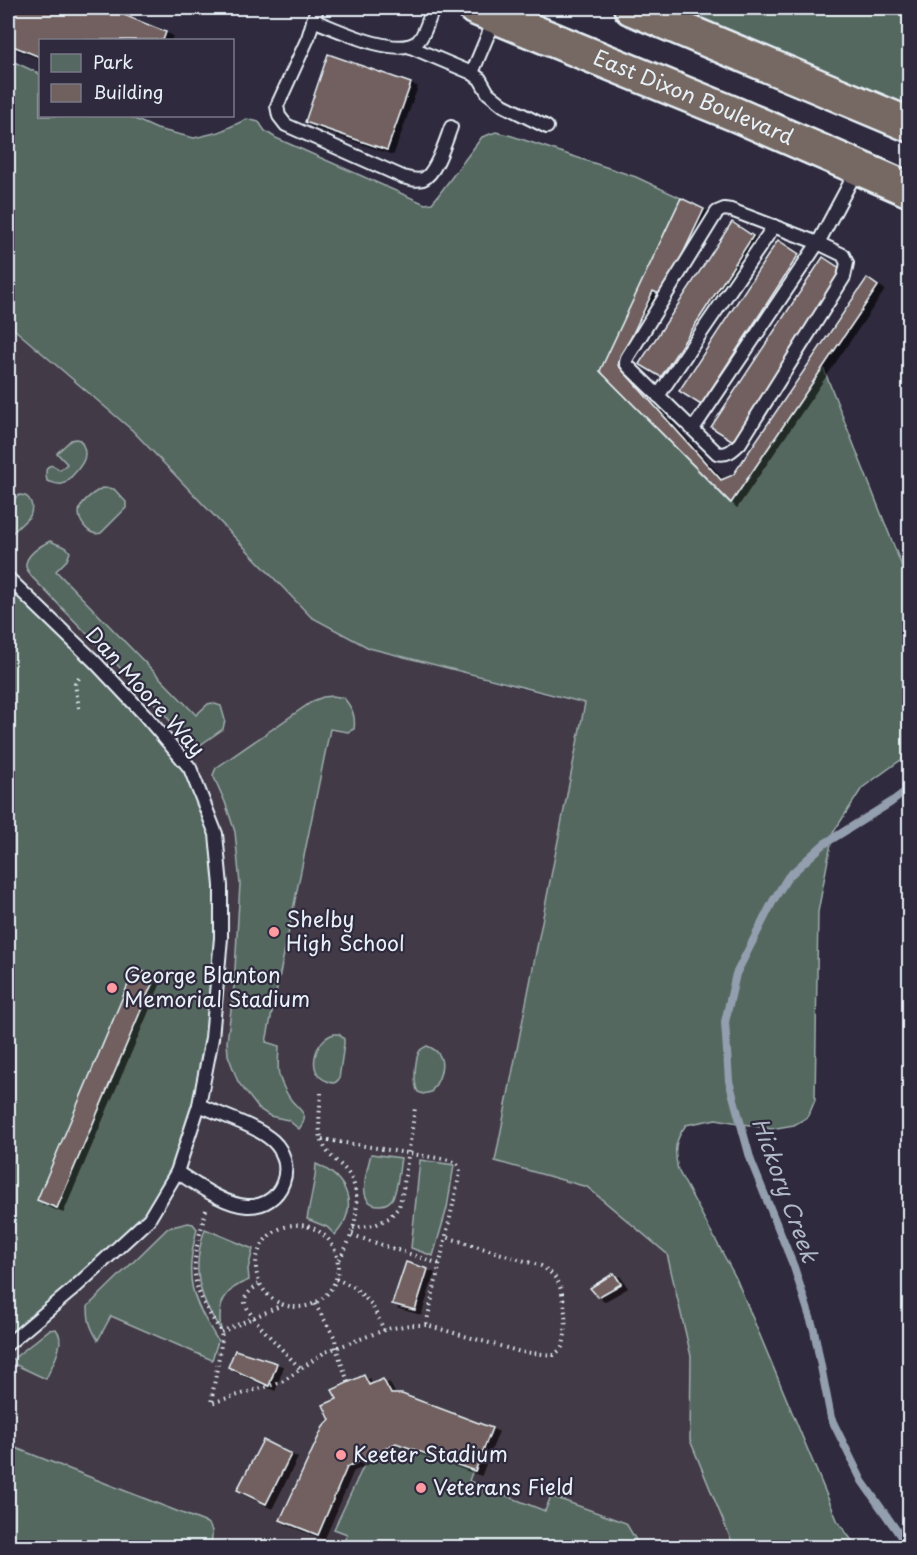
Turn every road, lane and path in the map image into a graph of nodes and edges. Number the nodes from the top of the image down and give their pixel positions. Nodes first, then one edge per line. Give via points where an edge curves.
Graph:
1 (317, 8) edge
2 (433, 8) edge
3 (631, 8) edge
4 (485, 12) edge
5 (313, 20) junction
6 (408, 46) junction
7 (472, 73) junction
8 (909, 125) edge
9 (451, 127) dead end
10 (548, 127) dead end
11 (858, 167) junction
12 (906, 191) edge
13 (774, 226) junction
14 (818, 243) junction
15 (658, 396) junction
16 (693, 429) junction
17 (8, 578) edge
18 (94, 661) junction
19 (79, 708) dead end
20 (321, 1093) dead end
21 (199, 1105) junction
22 (414, 1108) dead end
23 (322, 1139) junction
24 (408, 1154) junction
25 (177, 1172) junction
26 (210, 1192) junction
27 (353, 1228) junction
28 (352, 1235) junction
29 (446, 1237) junction
30 (338, 1260) junction
31 (440, 1264) junction
32 (336, 1279) junction
33 (259, 1284) junction
34 (315, 1304) junction
35 (282, 1305) junction
36 (253, 1318) junction
37 (426, 1325) junction
38 (384, 1330) junction
39 (221, 1332) junction
40 (8, 1344) edge
41 (336, 1348) junction
42 (300, 1369) junction
43 (348, 1382) dead end

1 - 5 lane
2 - 6 lane via 422,36
3 - 8 highway
4 - 7 lane
4 - 11 highway, East Dixon Boulevard
5 - 6 lane via 365,40
5 - 9 lane via 277,106 286,125 415,181 426,178 433,170
6 - 7 lane
7 - 10 lane via 503,105
11 - 12 highway, East Dixon Boulevard
11 - 14 lane
13 - 14 lane
13 - 15 lane
13 - 15 lane via 731,210 717,212 627,358 629,367
14 - 16 lane
14 - 16 lane via 843,255 847,268 844,277 740,443 732,451 717,453
15 - 16 lane
17 - 18 lane, Dan Moore Way
18 - 19 path via 75,684
18 - 21 lane, Dan Moore Way via 190,768 216,834 221,938 212,1038
20 - 23 path
21 - 25 lane, Dan Moore Way
21 - 26 lane via 264,1134 280,1148 285,1169 284,1182 269,1202 246,1206
22 - 24 path
23 - 24 path
23 - 27 path via 355,1187
24 - 27 path via 399,1207 375,1225
24 - 29 path via 449,1160 460,1167
25 - 26 lane
25 - 40 lane, Dan Moore Way via 148,1219
26 - 39 path via 195,1274 200,1296
27 - 28 path
28 - 30 path
28 - 31 path
29 - 31 path
29 - 37 path via 550,1272 563,1300 565,1339 554,1355 546,1355 521,1352
30 - 32 path
30 - 33 path via 326,1237 303,1225 290,1225 277,1229 258,1250 255,1264
31 - 37 path
32 - 34 path via 326,1296
32 - 38 path via 354,1287 372,1305
33 - 35 path
33 - 36 path via 244,1300
34 - 35 path
34 - 41 path via 335,1338
35 - 36 path
36 - 39 path
36 - 42 path
37 - 38 path
38 - 41 path
39 - 42 path via 212,1403 282,1382
41 - 42 path
41 - 43 path

